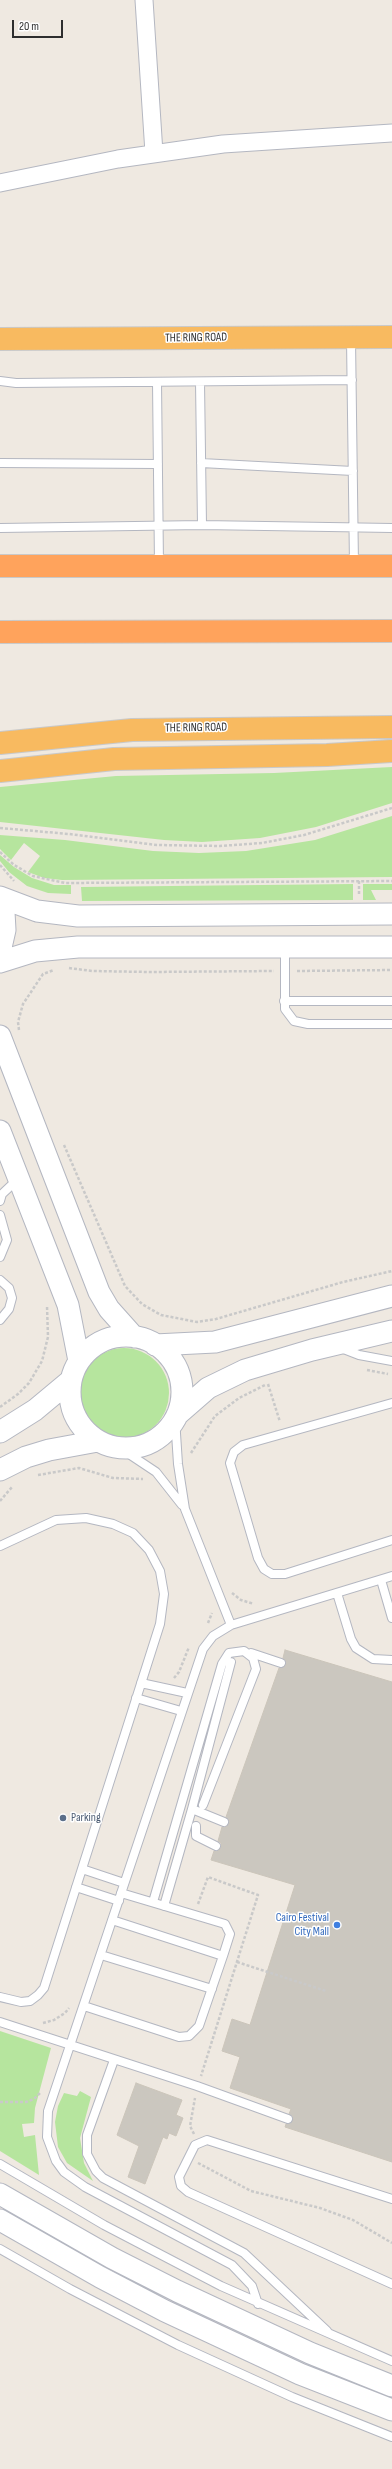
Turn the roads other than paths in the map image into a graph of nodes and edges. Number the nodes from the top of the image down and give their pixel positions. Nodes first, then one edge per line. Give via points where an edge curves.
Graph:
1 (144, 0) edge
2 (392, 133) edge
3 (154, 153) junction
4 (0, 183) edge
5 (351, 337) junction
6 (392, 337) edge
7 (0, 339) edge
8 (352, 380) junction
9 (0, 381) edge
10 (157, 382) junction
11 (200, 382) junction
12 (201, 462) junction
13 (0, 463) edge
14 (158, 464) junction
15 (353, 471) junction
16 (202, 525) junction
17 (159, 526) junction
18 (0, 528) edge
19 (354, 528) junction
20 (392, 528) edge
21 (0, 566) edge
22 (159, 566) junction
23 (354, 566) junction
24 (392, 566) edge
25 (392, 631) edge
26 (0, 632) edge
27 (392, 727) edge
28 (0, 743) edge
29 (392, 751) edge
30 (0, 770) edge
31 (0, 897) edge
32 (0, 902) edge
33 (392, 914) edge
34 (285, 947) junction
35 (392, 947) edge
36 (0, 952) edge
37 (0, 962) edge
38 (284, 1001) junction
39 (392, 1001) edge
40 (392, 1024) edge
41 (10, 1034) edge
42 (0, 1131) edge
43 (19, 1179) junction
44 (0, 1201) edge
45 (0, 1215) edge
46 (0, 1257) edge
47 (0, 1280) edge
48 (392, 1296) edge
49 (0, 1320) edge
50 (392, 1331) edge
51 (134, 1337) junction
52 (155, 1345) junction
53 (335, 1345) junction
54 (390, 1359) edge
55 (79, 1361) junction
56 (71, 1380) junction
57 (392, 1403) edge
58 (176, 1416) junction
59 (0, 1432) edge
60 (98, 1441) junction
61 (120, 1448) junction
62 (0, 1470) edge
63 (185, 1510) junction
64 (392, 1540) edge
65 (0, 1546) edge
66 (392, 1576) edge
67 (381, 1580) junction
68 (337, 1593) junction
69 (392, 1618) edge
70 (231, 1625) junction
71 (251, 1653) dead end
72 (392, 1660) edge
73 (231, 1662) dead end
74 (281, 1663) dead end
75 (141, 1683) junction
76 (187, 1693) junction
77 (136, 1698) junction
78 (181, 1711) junction
79 (202, 1805) dead end
80 (192, 1809) junction
81 (224, 1822) dead end
82 (196, 1826) dead end
83 (216, 1846) dead end
84 (82, 1869) junction
85 (124, 1883) junction
86 (76, 1887) junction
87 (121, 1893) junction
88 (119, 1901) junction
89 (153, 1902) junction
90 (164, 1906) junction
91 (112, 1920) junction
92 (101, 1955) junction
93 (223, 1956) junction
94 (212, 1989) junction
95 (0, 1997) edge
96 (84, 2006) junction
97 (0, 2022) edge
98 (70, 2046) junction
99 (114, 2060) junction
100 (288, 2119) dead end
101 (0, 2164) edge
102 (0, 2194) edge
103 (392, 2199) edge
104 (0, 2220) edge
105 (0, 2249) edge
106 (392, 2284) edge
107 (258, 2304) junction
108 (332, 2336) junction
109 (392, 2361) edge
110 (392, 2386) edge
111 (392, 2410) edge
112 (392, 2437) edge

1 - 3 street
2 - 3 street via 223,144
3 - 4 street
5 - 6 highway, THE RING ROAD
5 - 7 highway, THE RING ROAD
5 - 8 lane
8 - 11 lane
8 - 15 lane
9 - 10 lane
10 - 11 lane
10 - 14 lane
11 - 12 lane
12 - 15 lane
12 - 16 lane
13 - 14 lane
14 - 17 lane
15 - 19 lane
16 - 17 lane
16 - 19 lane
17 - 18 lane
17 - 22 lane
19 - 20 lane
19 - 23 lane
21 - 22 highway
22 - 23 highway
23 - 24 highway
25 - 26 highway
27 - 28 highway, THE RING ROAD via 132,730
29 - 30 highway via 328,756 114,759
31 - 33 street via 37,911 78,916
32 - 36 street via 4,912 5,930
34 - 35 street
34 - 37 street via 63,948 35,951
34 - 38 lane
38 - 39 lane
38 - 40 lane via 288,1016 301,1024
41 - 51 street via 99,1292 108,1309
42 - 43 street
43 - 44 lane via 2,1194
43 - 55 street via 68,1305
45 - 46 lane via 7,1240
47 - 49 lane via 9,1288 12,1298 9,1309
48 - 52 street via 215,1342
50 - 53 street
51 - 52 street
51 - 55 street via 115,1337 97,1344
52 - 58 street via 168,1355 181,1384 181,1400
53 - 54 lane via 359,1356
53 - 58 street via 226,1378 208,1388
55 - 56 street
56 - 59 street via 35,1410
56 - 60 street via 70,1394 78,1422
57 - 64 lane via 243,1445 234,1452 230,1463 258,1558 264,1569 272,1574 280,1575
58 - 61 street via 170,1427 152,1442 131,1448
58 - 63 lane via 178,1464
60 - 61 street
60 - 62 street via 49,1450
61 - 63 lane via 156,1472
63 - 70 lane
65 - 75 lane via 42,1525 71,1518 86,1518 113,1524 125,1528 142,1541 156,1560 164,1594 160,1624
66 - 67 lane
67 - 68 lane
67 - 69 lane
68 - 70 lane
68 - 72 lane via 356,1648 373,1659
70 - 76 lane via 213,1636 203,1649
71 - 74 lane
73 - 80 lane
75 - 76 lane
75 - 77 lane
76 - 78 lane
77 - 78 lane
77 - 84 lane
78 - 85 lane
79 - 89 lane via 256,1669 253,1658 244,1651 229,1653 222,1664
80 - 81 lane
80 - 90 lane
82 - 83 lane via 196,1836
84 - 85 lane
84 - 86 lane
85 - 87 lane
86 - 88 lane
86 - 95 lane via 41,1992 30,2000 21,2002
87 - 88 lane
87 - 89 lane
88 - 91 lane
89 - 90 lane
90 - 93 lane via 225,1924 230,1934
91 - 92 lane
91 - 93 lane
92 - 94 lane
92 - 96 lane
93 - 94 lane
94 - 96 lane via 199,2026 193,2034 184,2037
96 - 98 lane
97 - 98 lane
98 - 99 lane
98 - 107 lane via 46,2124 47,2137 56,2162 74,2180 232,2265 252,2286
99 - 100 lane via 197,2086
99 - 108 lane via 87,2135 87,2154 96,2172 244,2253
101 - 107 lane via 104,2225
102 - 110 street via 112,2258 177,2291 303,2350
103 - 106 lane via 212,2141 198,2142 179,2177 181,2186 188,2192
104 - 111 street via 172,2315 300,2374
105 - 112 lane via 178,2345 292,2397
107 - 108 lane
108 - 109 lane

